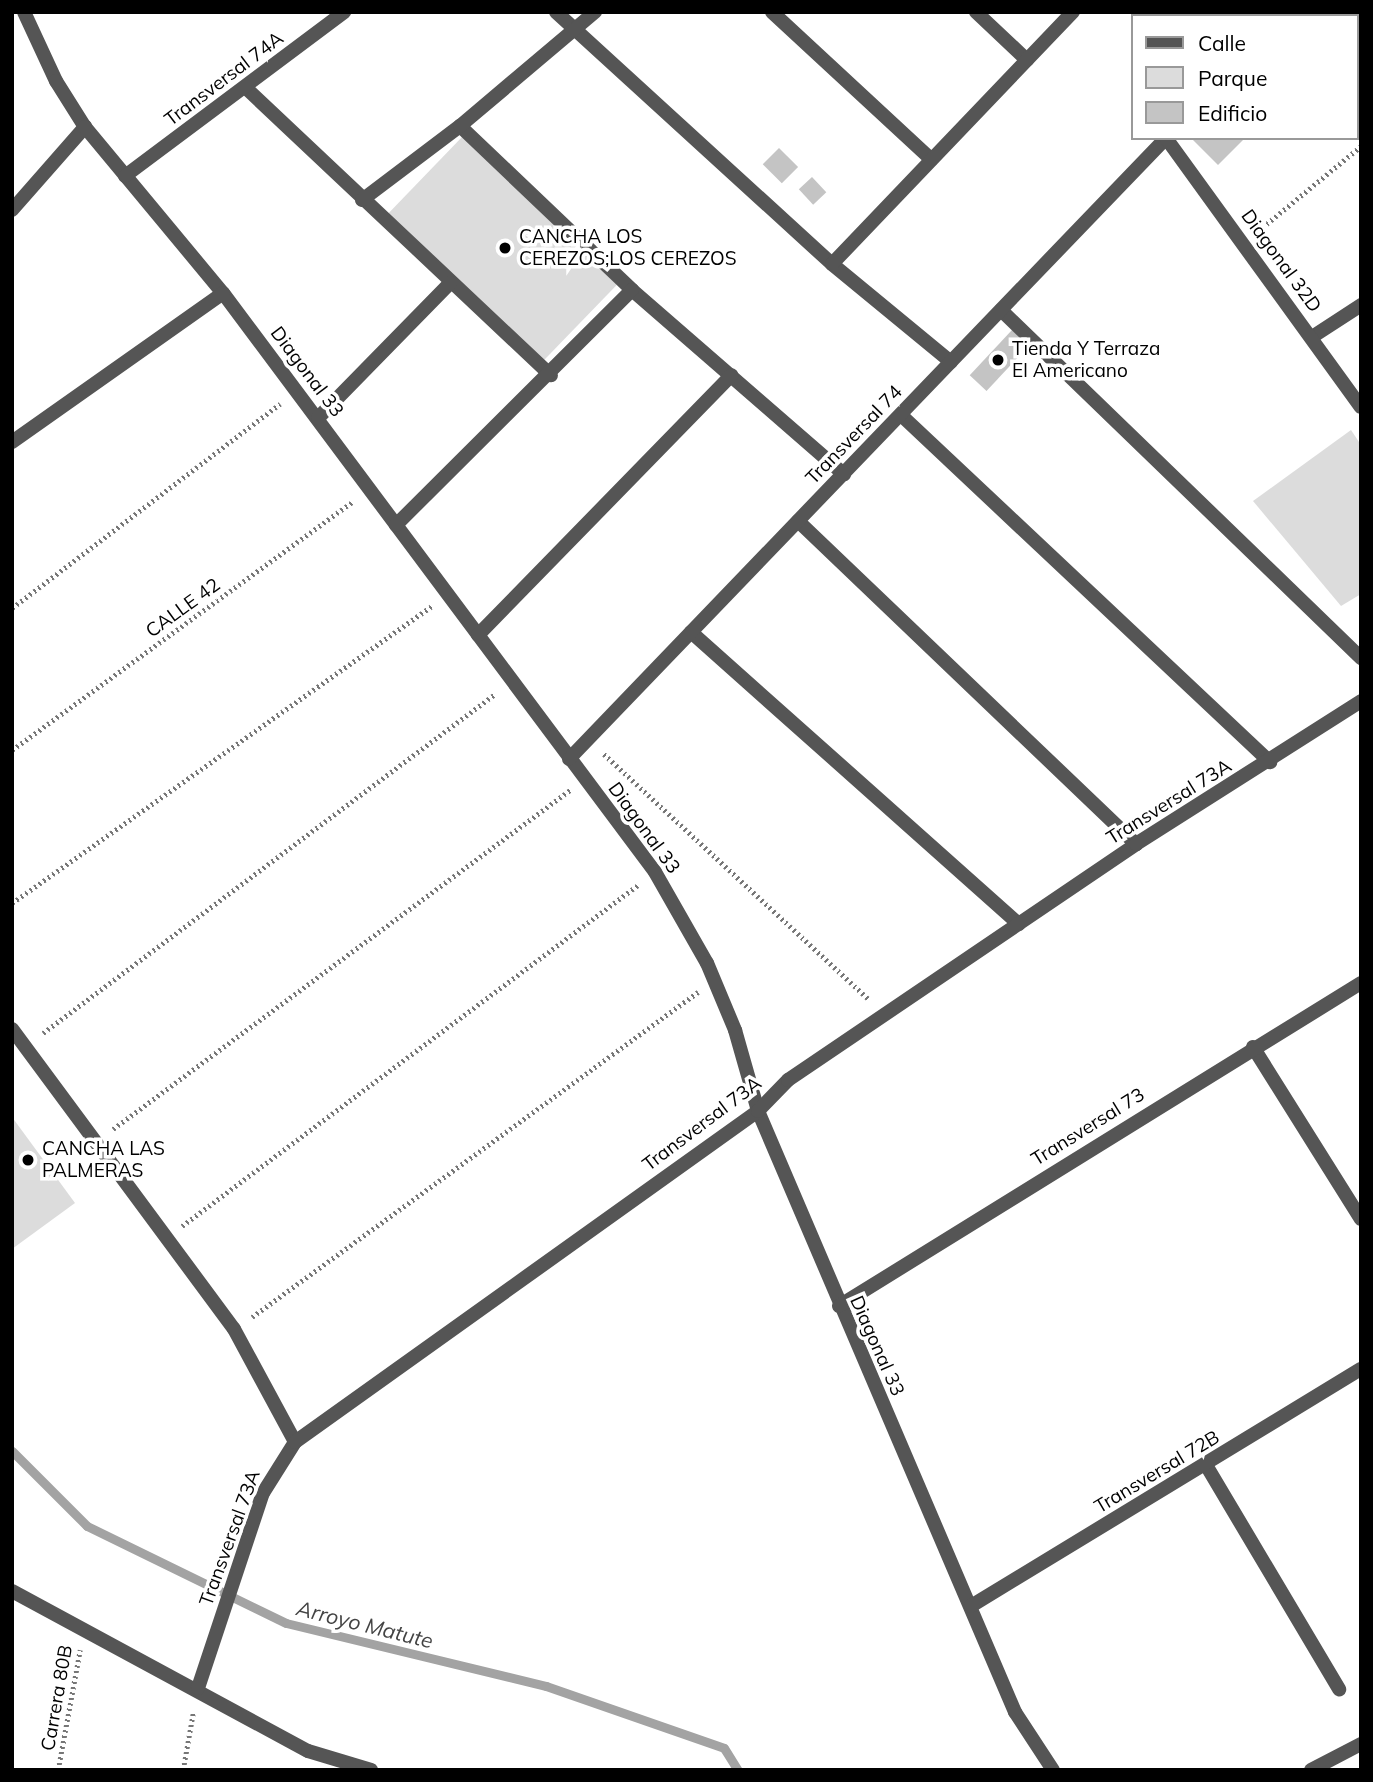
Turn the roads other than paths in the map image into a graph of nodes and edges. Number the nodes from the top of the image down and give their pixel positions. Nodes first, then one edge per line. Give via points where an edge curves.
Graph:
1 (24, 12) edge
2 (344, 12) edge
3 (556, 12) edge
4 (595, 12) edge
5 (772, 12) edge
6 (976, 12) edge
7 (1073, 12) edge
8 (789, 18) edge
9 (576, 32) junction
10 (1027, 60) junction
11 (246, 88) junction
12 (460, 126) junction
13 (85, 127) junction
14 (1164, 140) edge
15 (1167, 140) edge
16 (931, 159) junction
17 (125, 176) junction
18 (362, 200) junction
19 (12, 210) edge
20 (832, 264) junction
21 (450, 283) junction
22 (632, 290) junction
23 (223, 293) junction
24 (1361, 305) edge
25 (1001, 310) junction
26 (1312, 337) junction
27 (951, 362) junction
28 (551, 375) junction
29 (732, 375) junction
30 (1361, 408) edge
31 (901, 415) junction
32 (318, 418) junction
33 (12, 442) edge
34 (844, 474) junction
35 (798, 521) junction
36 (396, 524) junction
37 (691, 632) junction
38 (478, 635) junction
39 (1361, 658) edge
40 (1361, 701) edge
41 (569, 759) junction
42 (1270, 762) junction
43 (1136, 844) junction
44 (1019, 924) junction
45 (1361, 983) edge
46 (12, 1029) edge
47 (1253, 1046) junction
48 (758, 1111) junction
49 (1361, 1219) edge
50 (839, 1306) junction
51 (1361, 1368) edge
52 (295, 1442) junction
53 (1206, 1465) junction
54 (12, 1591) edge
55 (971, 1606) junction
56 (198, 1688) junction
57 (1339, 1689) dead end
58 (1361, 1744) edge
59 (371, 1770) edge
60 (1053, 1770) edge
61 (1311, 1770) edge

1 - 13 street, Diagonal 33 via 56,81
2 - 11 street, Transversal 74A
3 - 9 street
4 - 9 street
5 - 8 street
6 - 10 street
7 - 10 street
8 - 16 street
9 - 12 street
9 - 20 street
10 - 16 street
11 - 17 street, Transversal 74A
11 - 18 street
12 - 18 street
12 - 22 street
13 - 17 street, Diagonal 33
13 - 19 street
14 - 25 street, Transversal 74
15 - 26 street, Diagonal 32D
16 - 20 street
17 - 23 street, Diagonal 33
18 - 21 street
20 - 27 street
21 - 28 street
21 - 32 street
22 - 28 street
22 - 29 street
23 - 32 street, Diagonal 33
23 - 33 street
24 - 26 street
25 - 27 street, Transversal 74
25 - 39 street
26 - 30 street, Diagonal 32D
27 - 31 street, Transversal 74
28 - 36 street
29 - 34 street
29 - 38 street
31 - 34 street, Transversal 74
31 - 42 street
32 - 36 street, Diagonal 33
34 - 35 street, Transversal 74
35 - 37 street, Transversal 74
35 - 43 street
36 - 38 street, Diagonal 33
37 - 41 street, Transversal 74
37 - 44 street
38 - 41 street, Diagonal 33
40 - 42 street, Transversal 73A
41 - 48 street, Diagonal 33 via 655,872 714,980 735,1030
42 - 43 street, Transversal 73A
43 - 44 street, Transversal 73A
44 - 48 street, Transversal 73A via 788,1080
45 - 47 street, Transversal 73
46 - 52 street via 234,1329
47 - 49 street
47 - 50 street, Transversal 73
48 - 50 street, Diagonal 33
48 - 52 street, Transversal 73A
50 - 55 street, Diagonal 33
51 - 53 street, Transversal 72B
52 - 56 street, Transversal 73A via 262,1493
53 - 55 street, Transversal 72B
53 - 57 street
54 - 56 street via 83,1632
55 - 60 street, Diagonal 33 via 1015,1712
56 - 59 street via 308,1751
58 - 61 street

